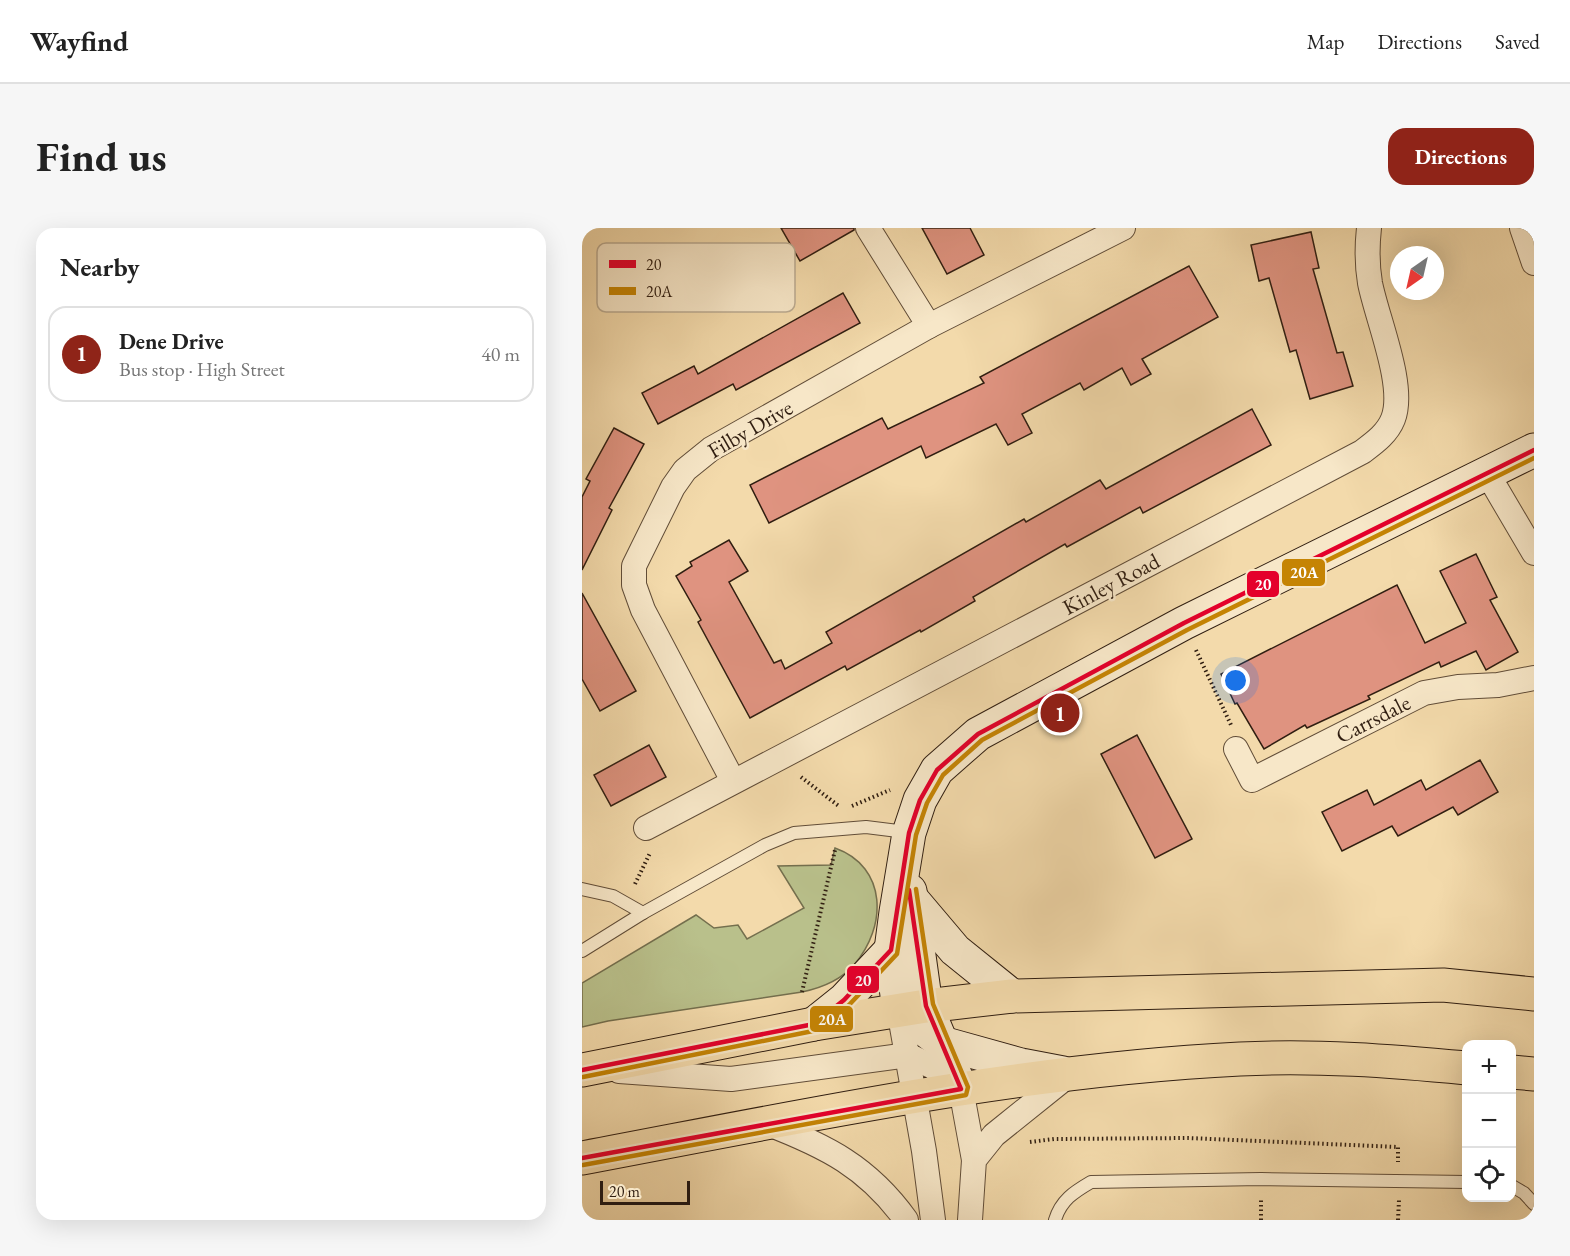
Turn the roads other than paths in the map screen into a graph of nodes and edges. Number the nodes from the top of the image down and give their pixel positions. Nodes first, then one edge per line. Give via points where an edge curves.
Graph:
1 (868, 228) edge
2 (1123, 228) edge
3 (1369, 228) edge
4 (1522, 228) edge
5 (1534, 263) edge
6 (929, 326) junction
7 (1534, 450) edge
8 (1487, 473) junction
9 (1534, 553) edge
10 (1534, 678) edge
11 (1236, 749) road end
12 (734, 781) junction
13 (646, 828) road end
14 (907, 848) junction
15 (582, 889) edge
16 (911, 898) junction
17 (643, 913) junction
18 (891, 950) junction
19 (582, 951) edge
20 (1534, 994) edge
21 (1012, 996) junction
22 (912, 1008) junction
23 (814, 1024) junction
24 (942, 1042) junction
25 (908, 1055) junction
26 (1462, 1068) edge
27 (586, 1070) edge
28 (1516, 1072) edge
29 (1070, 1074) junction
30 (1534, 1074) edge
31 (961, 1089) junction
32 (915, 1096) junction
33 (766, 1123) junction
34 (582, 1158) edge
35 (975, 1160) junction
36 (1462, 1182) edge
37 (1516, 1188) edge
38 (1534, 1204) edge
39 (906, 1220) edge
40 (933, 1220) edge
41 (970, 1220) edge
42 (1055, 1220) edge

1 - 6 street
2 - 6 street, Filby Drive
3 - 12 street, Kinley Road via 1370,282 1397,392 1393,419 1381,437 1362,452
4 - 5 street
6 - 12 street, Filby Drive via 711,449 685,470 634,566 634,585 643,610
7 - 8 street
8 - 9 street
8 - 14 street via 1184,623 978,735 937,770 920,800
10 - 11 street, Carrsdale via 1424,693 1252,780
12 - 13 street, Kinley Road
14 - 16 street
14 - 17 lane via 866,827 794,833
14 - 18 street
15 - 17 lane via 613,896
16 - 21 street via 955,950
16 - 22 street
17 - 19 lane
18 - 22 street
18 - 23 street via 844,1000
20 - 21 highway via 1443,985
21 - 22 highway
22 - 23 highway
22 - 24 street
22 - 25 street
23 - 27 highway
24 - 29 street via 1021,1065
24 - 31 street
25 - 27 street via 731,1079
25 - 31 street via 933,1067
25 - 32 street
26 - 29 highway via 1359,1060 1243,1058
28 - 30 highway
29 - 31 highway
29 - 35 street via 994,1135
31 - 32 highway
31 - 35 street
32 - 33 highway
32 - 40 street
33 - 34 highway
33 - 39 street via 829,1150 859,1170 878,1184
35 - 41 street
36 - 42 lane via 1090,1182 1072,1193 1059,1208
37 - 38 lane

